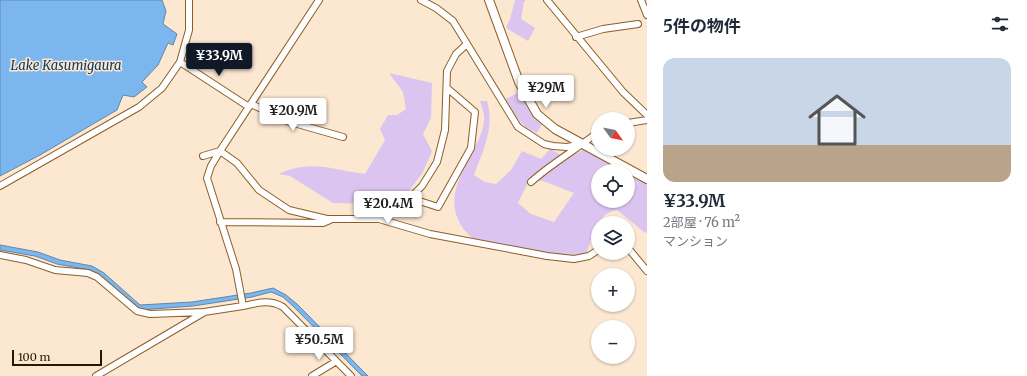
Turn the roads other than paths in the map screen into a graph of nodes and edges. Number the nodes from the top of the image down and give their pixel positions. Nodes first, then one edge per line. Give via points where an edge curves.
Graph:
1 (189, 0) edge
2 (319, 0) edge
3 (421, 0) edge
4 (489, 0) edge
5 (547, 0) edge
6 (641, 0) edge
7 (647, 14) edge
8 (638, 24) dead end
9 (576, 37) junction
10 (467, 44) junction
11 (180, 62) junction
12 (447, 88) junction
13 (250, 106) junction
14 (647, 114) edge
15 (647, 120) edge
16 (635, 122) edge
17 (343, 137) dead end
18 (591, 138) edge
19 (584, 144) junction
20 (220, 151) junction
21 (203, 156) dead end
22 (647, 179) edge
23 (531, 182) dead end
24 (0, 186) edge
25 (410, 198) junction
26 (331, 219) junction
27 (379, 220) junction
28 (220, 222) junction
29 (0, 255) edge
30 (591, 255) edge
31 (635, 256) edge
32 (647, 271) edge
33 (243, 306) junction
34 (204, 312) junction
35 (335, 362) junction
36 (96, 376) edge
37 (312, 376) edge
38 (351, 376) edge

1 - 11 street via 189,30
2 - 13 street
3 - 10 street via 453,21
4 - 19 street via 519,82 531,106 541,119
5 - 9 street
6 - 7 street
8 - 9 street via 603,29
9 - 14 street via 623,92
10 - 12 street via 456,54 446,71
10 - 19 street via 518,127 544,144 567,147
11 - 13 street
11 - 24 street via 162,88 139,107
12 - 25 street via 445,130 437,162 422,186
12 - 25 street via 475,112 471,148 438,207
13 - 17 street via 288,121
13 - 20 street
15 - 16 street
18 - 19 street
19 - 22 street
19 - 23 street via 550,164
20 - 21 street
20 - 26 street via 237,163 259,190 289,210
20 - 28 street via 207,178
25 - 27 street via 401,207
26 - 27 street
26 - 28 street via 323,222
27 - 30 street via 437,236 567,258
28 - 33 street via 236,269
29 - 34 street via 26,260 55,270 88,273 97,277 137,311 150,314
31 - 32 street
33 - 34 street
33 - 35 street via 266,301 283,307
34 - 36 street
35 - 37 street
35 - 38 street

